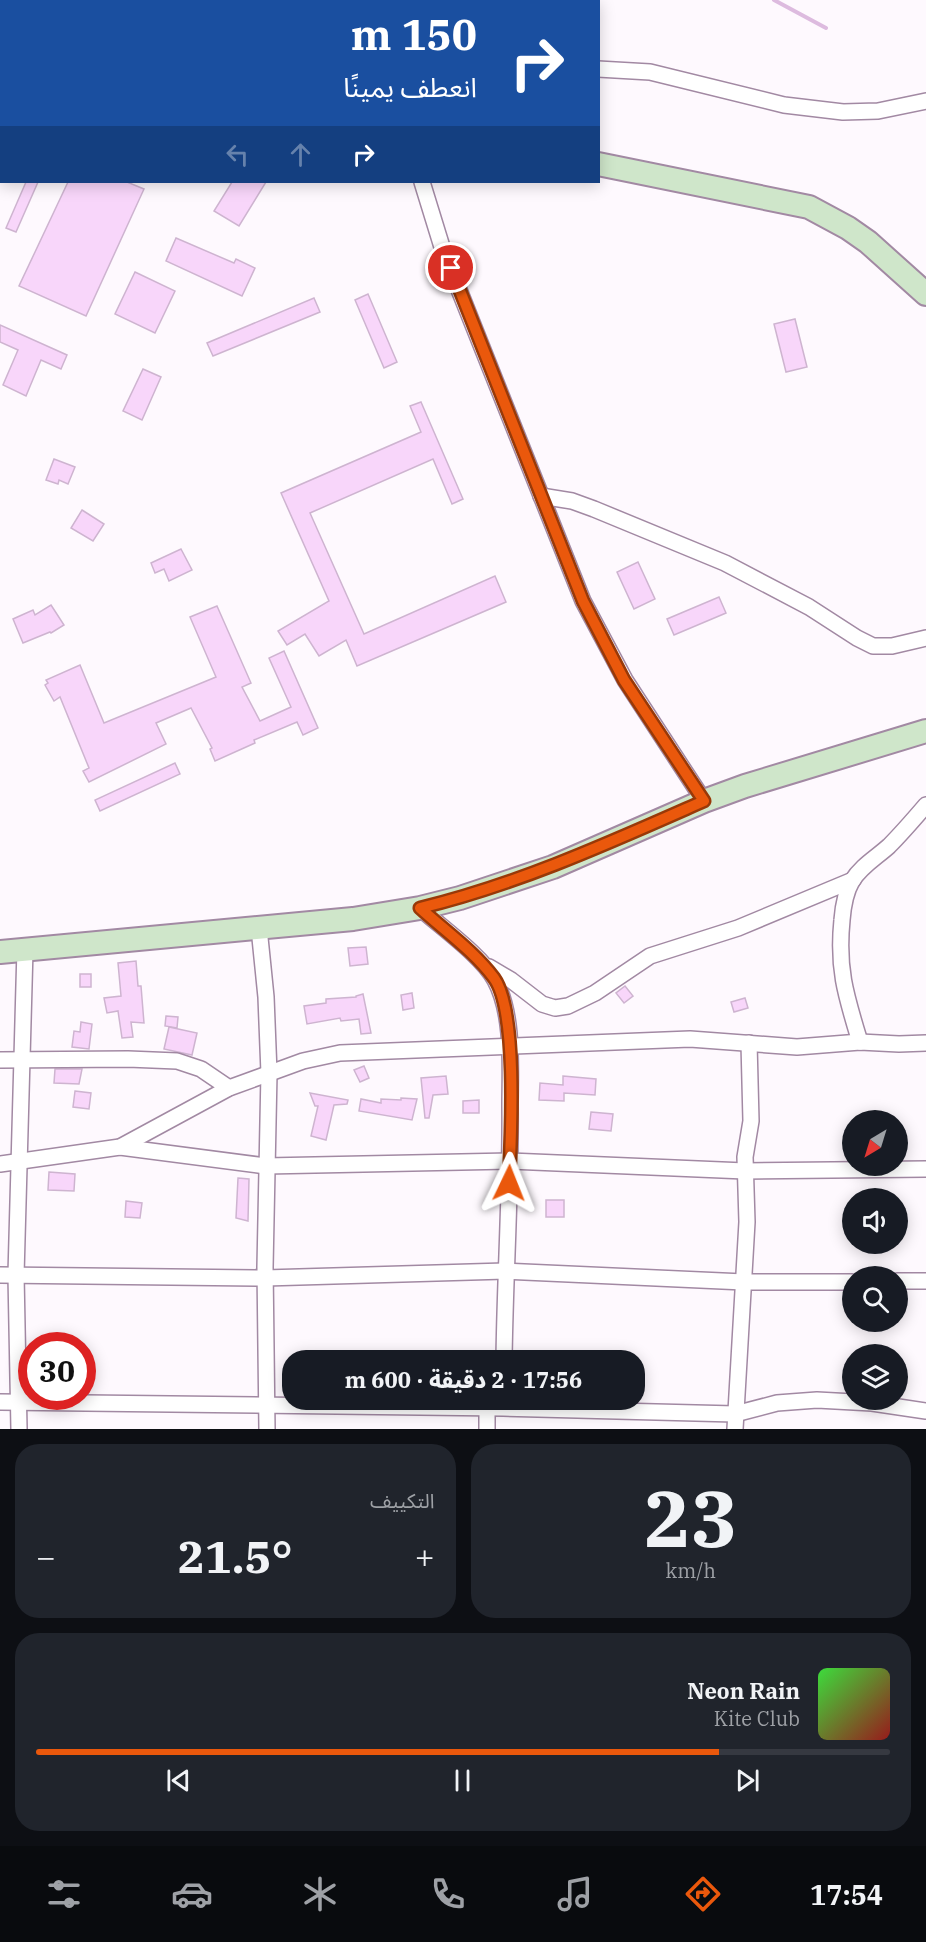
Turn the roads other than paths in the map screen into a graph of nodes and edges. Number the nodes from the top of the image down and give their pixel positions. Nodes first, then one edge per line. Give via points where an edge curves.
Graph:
1 (600, 69) edge
2 (926, 100) edge
3 (600, 164) edge
4 (422, 183) edge
5 (926, 294) edge
6 (541, 496) junction
7 (926, 638) edge
8 (926, 731) edge
9 (704, 801) junction
10 (926, 805) edge
11 (853, 880) junction
12 (420, 908) junction
13 (260, 928) junction
14 (25, 949) junction
15 (0, 952) edge
16 (481, 963) junction
17 (860, 1042) junction
18 (749, 1043) junction
19 (926, 1043) edge
20 (510, 1047) junction
21 (0, 1060) edge
22 (22, 1060) junction
23 (269, 1073) junction
24 (229, 1088) junction
25 (120, 1147) junction
26 (19, 1161) junction
27 (510, 1161) junction
28 (0, 1164) edge
29 (267, 1166) junction
30 (926, 1169) edge
31 (745, 1171) junction
32 (505, 1271) junction
33 (0, 1275) edge
34 (16, 1275) junction
35 (265, 1278) junction
36 (842, 1281) edge
37 (908, 1281) edge
38 (926, 1281) edge
39 (744, 1282) junction
40 (504, 1350) edge
41 (0, 1402) edge
42 (18, 1402) joint
43 (96, 1403) edge
44 (267, 1405) junction
45 (282, 1405) edge
46 (18, 1410) edge
47 (487, 1410) edge
48 (585, 1410) edge
49 (926, 1411) edge
50 (735, 1421) edge
51 (19, 1429) edge
52 (267, 1429) edge
53 (487, 1429) edge

1 - 2 street via 650,72 784,105 843,112 878,111
3 - 5 main road via 809,207 861,237
4 - 6 street via 442,247
6 - 7 street via 594,509 724,563 873,646
6 - 9 street via 583,601 624,680
8 - 9 main road
9 - 12 main road via 553,867
10 - 11 street
11 - 16 street via 738,928 650,956 568,1006 542,1004 512,980
11 - 17 street via 843,908 840,960 844,991
12 - 13 main road via 353,920
12 - 16 street
13 - 14 main road
13 - 23 street
14 - 15 main road
14 - 22 street
16 - 20 street via 495,979 502,997
17 - 18 street via 797,1047
17 - 19 street
18 - 20 street via 690,1039
18 - 31 street via 751,1121
20 - 23 street via 340,1053
20 - 27 street
21 - 22 street
22 - 24 street via 177,1061 201,1069
22 - 26 street
23 - 24 street
23 - 29 street
24 - 25 street
25 - 26 street
25 - 29 street
26 - 28 street
26 - 34 street
27 - 29 street
27 - 31 street
27 - 32 street
29 - 35 street
30 - 31 street
31 - 39 street
32 - 35 street
32 - 39 street
32 - 40 street
33 - 34 street
34 - 35 street
34 - 42 street
35 - 44 street
36 - 39 street
37 - 38 street
39 - 50 street
41 - 42 street
43 - 44 street
44 - 45 street
44 - 52 street
46 - 51 street
47 - 53 street
48 - 50 street
49 - 50 street via 817,1400 777,1403

